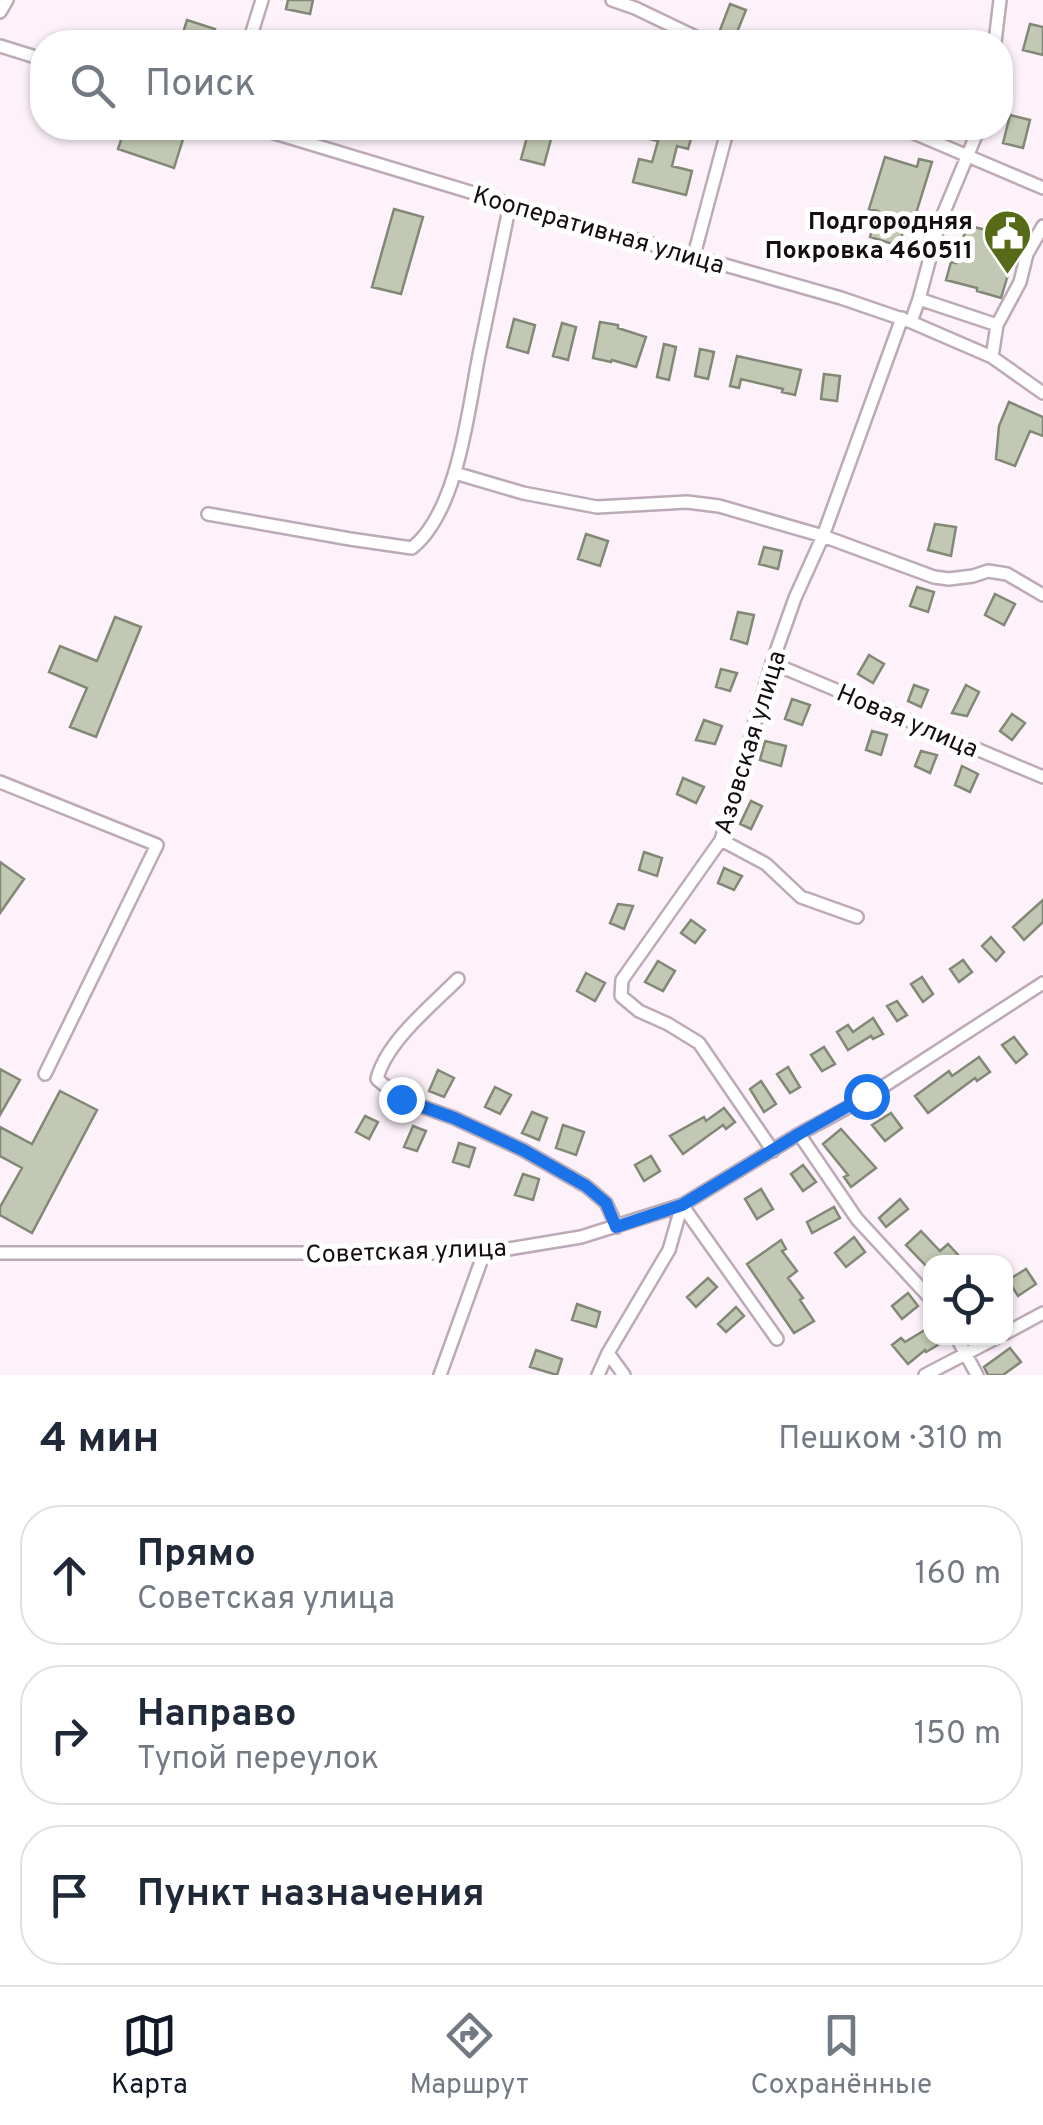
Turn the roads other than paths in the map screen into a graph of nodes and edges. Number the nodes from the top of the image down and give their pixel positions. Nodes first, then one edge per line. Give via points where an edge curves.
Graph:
1 (7, 0) edge
2 (262, 0) edge
3 (612, 0) edge
4 (1000, 0) edge
5 (636, 4) edge
6 (0, 12) edge
7 (253, 30) edge
8 (684, 30) edge
9 (996, 30) edge
10 (0, 46) edge
11 (30, 55) edge
12 (298, 140) edge
13 (725, 140) edge
14 (931, 140) edge
15 (975, 140) edge
16 (969, 156) junction
17 (1043, 188) edge
18 (510, 204) junction
19 (1043, 226) edge
20 (694, 256) junction
21 (920, 299) junction
22 (906, 320) junction
23 (997, 325) junction
24 (992, 357) junction
25 (1043, 394) edge
26 (455, 473) junction
27 (208, 514) dead end
28 (823, 536) junction
29 (1043, 594) edge
30 (772, 663) junction
31 (1043, 777) edge
32 (0, 782) edge
33 (722, 840) junction
34 (857, 917) dead end
35 (458, 979) dead end
36 (1043, 983) edge
37 (45, 1074) dead end
38 (799, 1134) junction
39 (773, 1151) junction
40 (682, 1205) junction
41 (616, 1227) junction
42 (0, 1253) edge
43 (484, 1253) junction
44 (923, 1290) edge
45 (1043, 1313) edge
46 (1013, 1328) edge
47 (777, 1339) dead end
48 (961, 1345) edge
49 (982, 1345) edge
50 (608, 1353) junction
51 (966, 1353) junction
52 (440, 1375) edge
53 (598, 1375) edge
54 (624, 1375) edge
55 (926, 1375) edge
56 (977, 1375) edge

1 - 6 street
2 - 7 street
3 - 5 street
4 - 9 street
5 - 8 street
10 - 11 street
12 - 18 street, Кооперативная улица
13 - 20 street
14 - 16 street
15 - 16 street, Азовская улица
16 - 17 street
16 - 21 street, Азовская улица via 939,224
18 - 20 street, Кооперативная улица
18 - 26 street
19 - 23 street
20 - 22 street, Кооперативная улица
21 - 22 street, Азовская улица
21 - 23 street
22 - 24 street, Кооперативная улица
22 - 28 street, Азовская улица
23 - 24 street
24 - 25 street, Кооперативная улица
26 - 27 street via 437,517 412,548
26 - 28 street via 597,506 719,506
28 - 29 street via 934,578 988,571
28 - 30 street, Азовская улица
30 - 31 street, Новая улица
30 - 33 street, Азовская улица
32 - 37 street via 156,846
33 - 34 street via 766,864 802,897
33 - 39 street, Азовская улица via 630,967 621,996 698,1043
35 - 41 street via 412,1024 380,1064 377,1080 401,1099 454,1118 586,1186 606,1203
36 - 38 street, Советская улица
38 - 39 street, Советская улица
38 - 44 street via 857,1219
39 - 40 street, Советская улица
40 - 41 street, Советская улица
40 - 47 street
40 - 50 street via 669,1250
41 - 43 street, Советская улица
42 - 43 street, Советская улица
43 - 52 street
45 - 46 street
48 - 51 street
49 - 51 street
50 - 53 street
50 - 54 street
51 - 55 street
51 - 56 street

